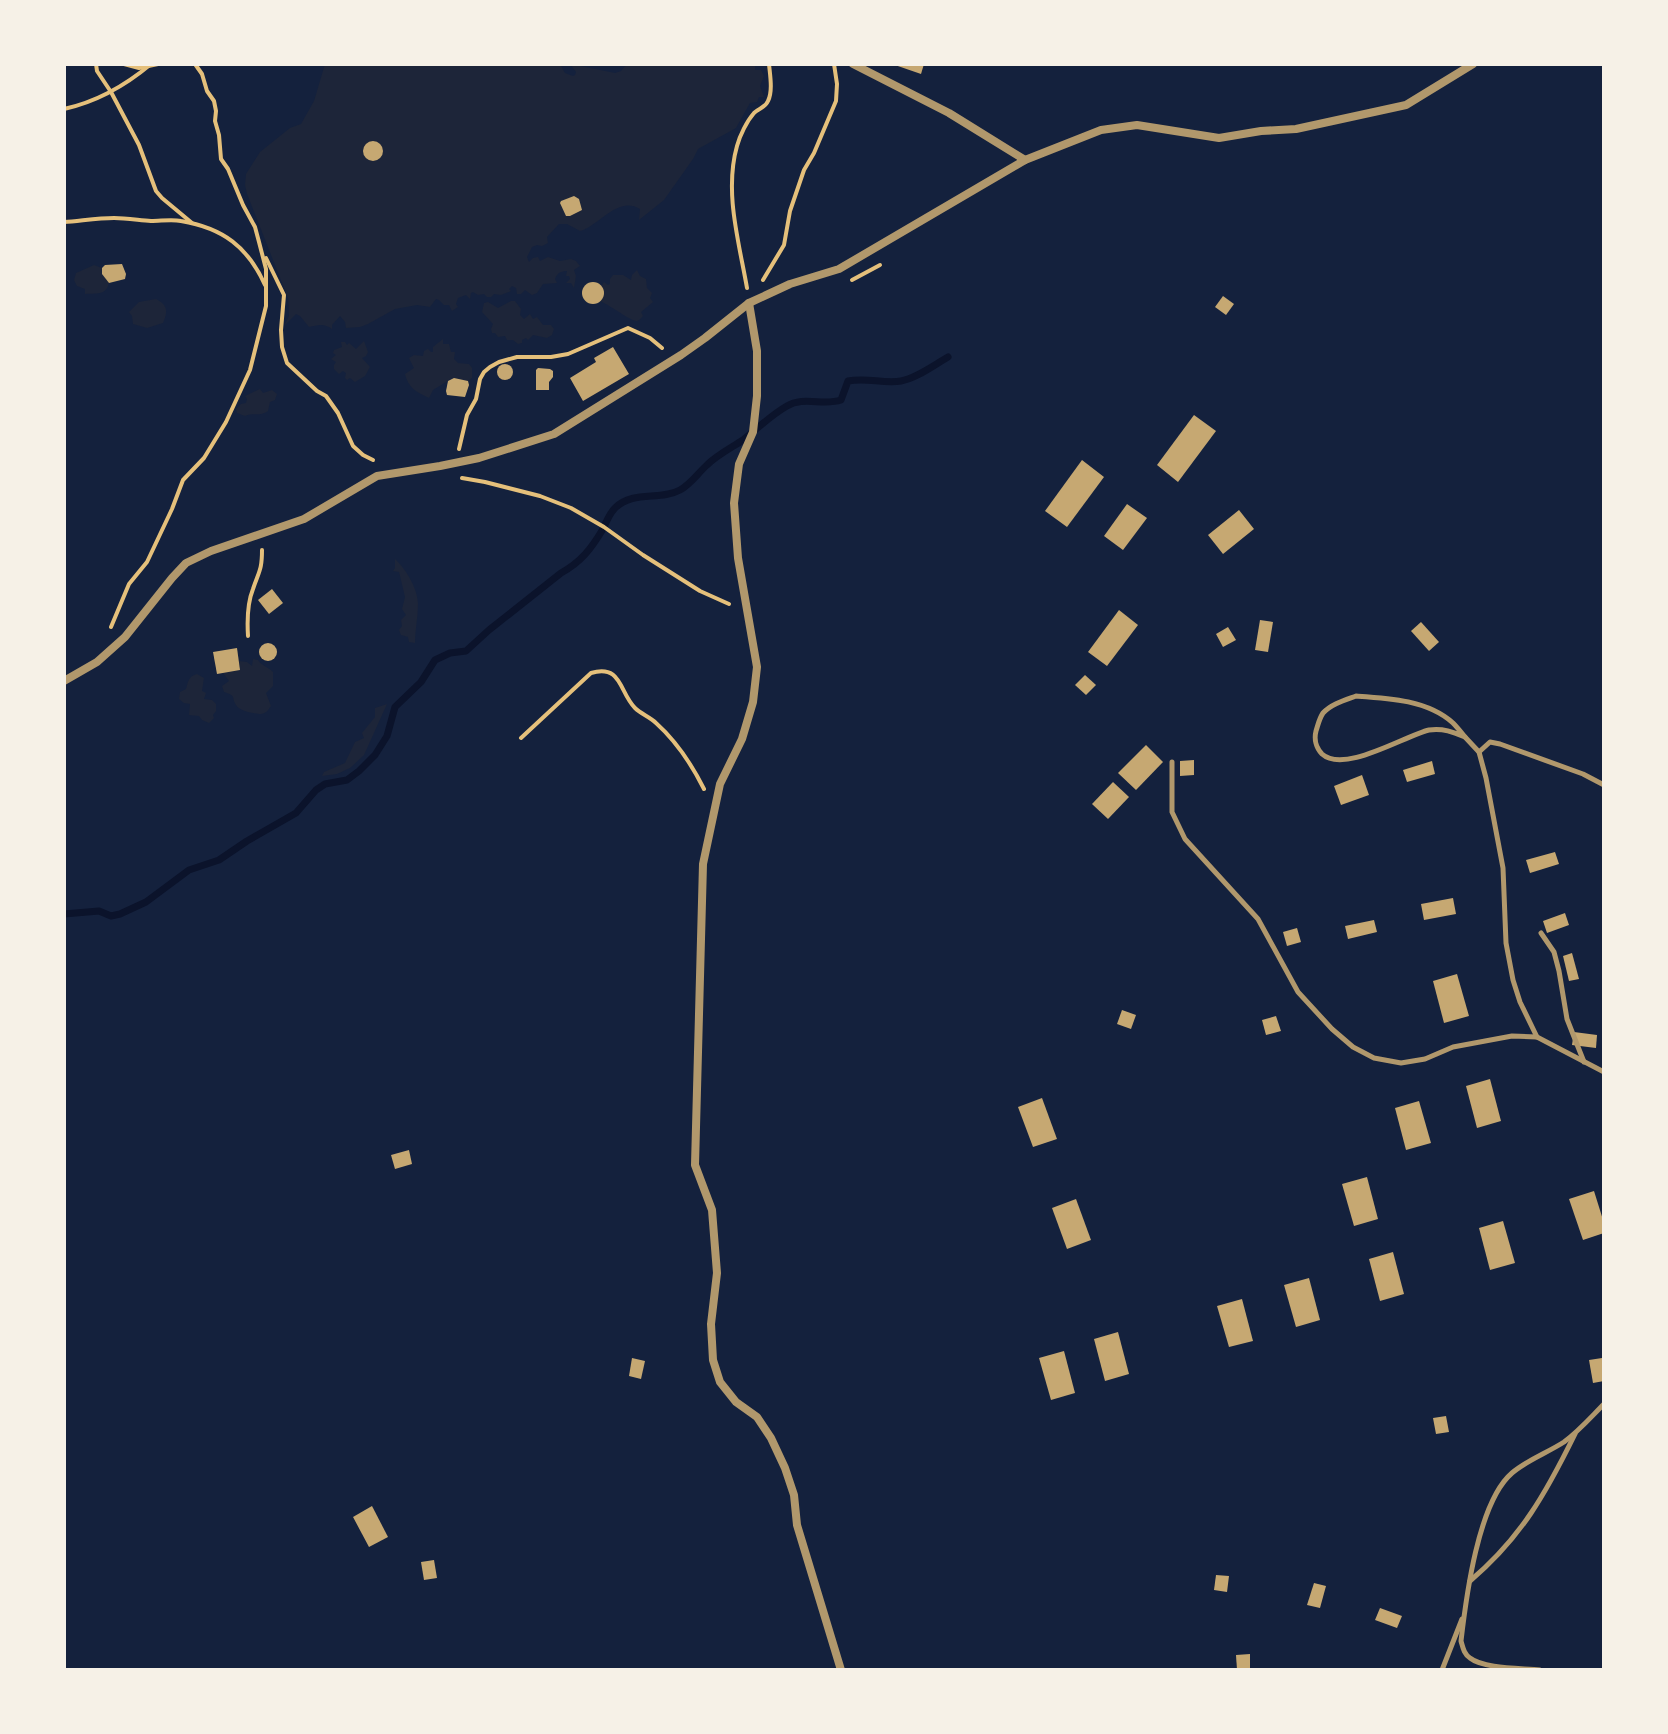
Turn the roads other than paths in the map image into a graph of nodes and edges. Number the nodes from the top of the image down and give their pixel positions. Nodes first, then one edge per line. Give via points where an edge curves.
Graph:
1 (853, 64) edge
2 (1473, 64) edge
3 (1025, 160) junction
4 (749, 303) junction
5 (64, 681) edge
6 (1465, 737) junction
7 (1479, 752) junction
8 (1172, 762) dead end
9 (1604, 785) edge
10 (1541, 933) dead end
11 (1537, 1037) junction
12 (1584, 1063) junction
13 (1604, 1072) edge
14 (1604, 1404) edge
15 (1575, 1433) junction
16 (1469, 1581) junction
17 (1465, 1611) junction
18 (841, 1670) edge
19 (1442, 1670) edge
20 (1540, 1670) edge

1 - 3 street via 949,113
2 - 3 street via 1406,105 1296,129 1219,138 1137,125 1101,130
3 - 4 street via 839,269
4 - 5 street via 681,355 554,434 479,458 377,476 304,519 186,563 125,637
4 - 18 street via 757,396 734,503 757,667 753,702 720,784 703,864 695,1165 712,1210 717,1273 713,1360 720,1382 757,1417 785,1468
6 - 6 lane via 1451,721 1424,707 1356,696 1325,711 1315,737 1318,750 1334,760 1355,758 1426,731 1449,730
6 - 7 lane
7 - 9 lane via 1490,742 1500,744
7 - 11 lane via 1503,868 1513,980
8 - 11 lane via 1172,812 1185,839 1258,919 1298,992 1353,1047 1401,1063 1453,1047
10 - 12 lane via 1554,952 1567,1019
11 - 12 lane
12 - 13 lane
14 - 15 lane
15 - 16 lane via 1529,1517
15 - 16 lane via 1503,1481 1488,1512
16 - 17 lane
17 - 19 lane
17 - 20 lane via 1461,1641 1471,1660

